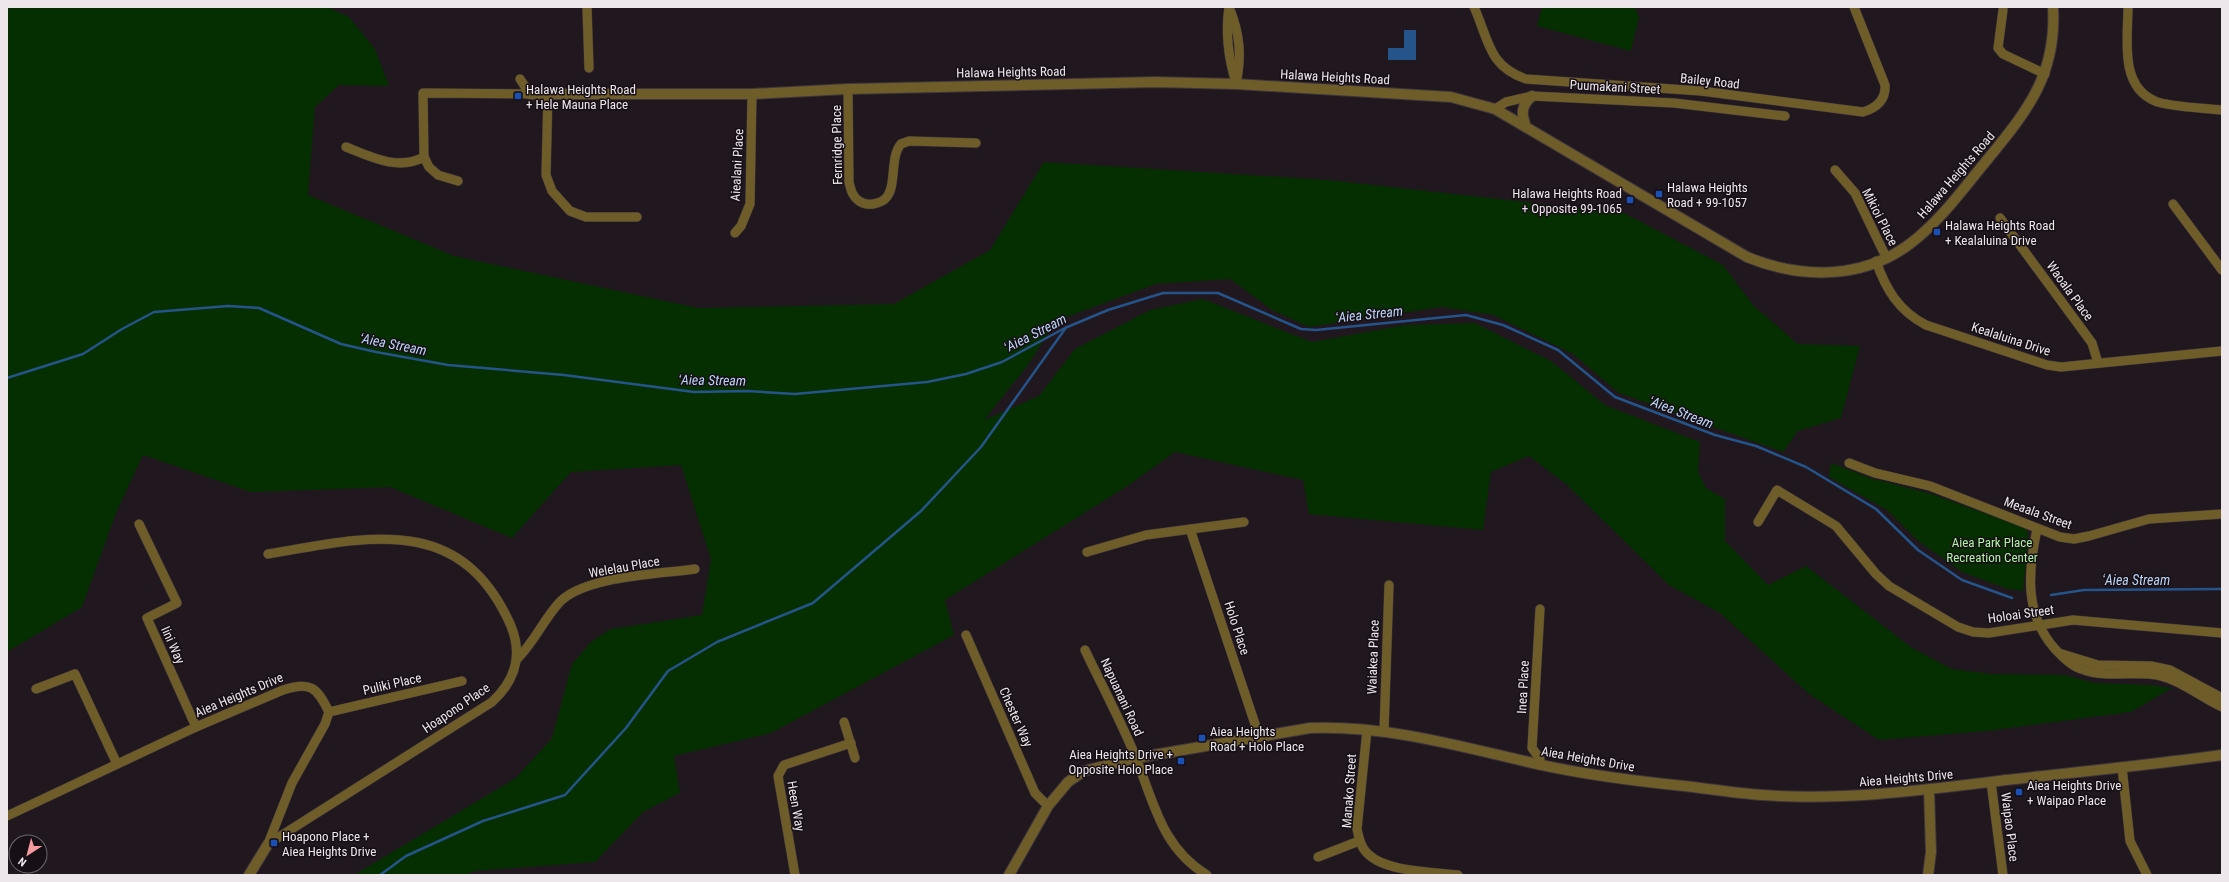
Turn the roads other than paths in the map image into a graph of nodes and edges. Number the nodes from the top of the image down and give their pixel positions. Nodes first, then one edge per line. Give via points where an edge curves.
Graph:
1 (586, 7) edge
2 (1229, 7) edge
3 (1474, 7) edge
4 (1854, 7) edge
5 (2053, 7) edge
6 (2128, 7) edge
7 (2002, 10) dead end
8 (589, 68) dead end
9 (2045, 74) junction
10 (520, 79) dead end
11 (1236, 84) junction
12 (848, 89) junction
13 (548, 93) junction
14 (530, 94) junction
15 (752, 94) junction
16 (1532, 96) junction
17 (1495, 109) junction
18 (2222, 110) edge
19 (1785, 116) dead end
20 (1526, 127) junction
21 (976, 143) dead end
22 (346, 147) dead end
23 (424, 158) junction
24 (1836, 170) dead end
25 (458, 180) dead end
26 (2173, 204) dead end
27 (637, 218) dead end
28 (2000, 218) dead end
29 (735, 233) dead end
30 (1886, 257) junction
31 (1876, 261) junction
32 (2222, 270) edge
33 (2222, 351) edge
34 (2098, 363) junction
35 (1849, 463) dead end
36 (2222, 514) edge
37 (1244, 522) dead end
38 (1758, 522) dead end
39 (139, 524) dead end
40 (1190, 529) junction
41 (2037, 529) junction
42 (1087, 552) dead end
43 (268, 554) dead end
44 (695, 569) dead end
45 (1388, 585) dead end
46 (1540, 609) dead end
47 (2038, 624) junction
48 (2222, 633) edge
49 (966, 635) dead end
50 (1085, 650) dead end
51 (2060, 654) junction
52 (518, 658) junction
53 (462, 681) dead end
54 (36, 689) dead end
55 (2222, 698) edge
56 (2222, 707) edge
57 (329, 712) junction
58 (844, 722) dead end
59 (196, 727) junction
60 (1367, 730) junction
61 (1384, 731) junction
62 (1259, 736) junction
63 (851, 743) junction
64 (2222, 755) edge
65 (855, 758) dead end
66 (1136, 758) junction
67 (117, 764) junction
68 (1539, 765) junction
69 (2122, 767) junction
70 (1991, 782) junction
71 (1929, 790) junction
72 (1048, 806) junction
73 (7, 816) edge
74 (1359, 840) junction
75 (268, 844) junction
76 (1318, 857) dead end
77 (249, 875) edge
78 (795, 875) edge
79 (1009, 875) edge
80 (1207, 875) edge
81 (1458, 875) edge
82 (1928, 875) edge
83 (2003, 875) edge
84 (2147, 875) edge

1 - 8 street
2 - 11 street via 1226,30 1229,62
3 - 4 street, Bailey Road via 1492,52 1500,64 1511,74 1526,79 1700,92 1863,112 1879,103 1885,85
5 - 9 street, Halawa Heights Road via 2052,44
6 - 18 street via 2129,68 2134,84 2142,94 2156,102
7 - 9 street via 1998,48 2003,54
9 - 30 street, Halawa Heights Road via 2020,119 1945,211 1910,244
10 - 14 street
11 - 12 street, Halawa Heights Road via 1156,82
11 - 17 street, Halawa Heights Road via 1452,97
12 - 15 street, Halawa Heights Road
12 - 21 street, Fernridge Place via 849,182 852,194 859,201 870,205 881,203 889,196 892,189 894,157 901,144 909,141
13 - 14 street, Halawa Heights Road
13 - 15 street, Halawa Heights Road
13 - 27 street via 546,175 552,191 570,211 586,216
14 - 23 street, Halawa Heights Road via 423,93
15 - 29 street, Aiealani Place via 750,204 741,226
16 - 17 street, Puumakani Street via 1506,102
16 - 19 street, Puumakani Street via 1674,103
16 - 20 street via 1522,108
17 - 20 street, Halawa Heights Road
20 - 31 street, Halawa Heights Road via 1728,246 1767,265 1787,270 1821,273 1859,267
22 - 23 street via 384,162 400,164
23 - 25 street via 438,175
24 - 30 street, Mikioi Place via 1855,193
26 - 32 street
28 - 34 street, Waoala Place via 2092,343
30 - 31 street, Halawa Heights Road
31 - 34 street, Kealaluina Drive via 1890,294 1901,309 1926,325 2047,365 2061,367
33 - 34 street, Kealaluina Drive
35 - 41 street, Meaala Street via 1875,473 1930,486
36 - 41 street, Meaala Street via 2148,519 2074,539
37 - 40 street
38 - 47 street, Holoai Street via 1777,490 1836,526 1889,586 1958,627 1973,632 1989,633
39 - 59 street, Iini Way via 177,603 147,618
40 - 42 street via 1146,535
40 - 62 street, Holo Place
41 - 47 street via 2031,560 2031,598
43 - 52 street, Hoapono Place via 382,538 422,543 444,551 464,562 483,580 500,603 513,633
44 - 52 street, Welelau Place via 598,583 576,589 558,603
45 - 61 street, Waiakea Place
46 - 68 street, Inea Place via 1532,748 1540,759
47 - 48 street, Holoai Street via 2073,620
47 - 51 street via 2044,636
49 - 72 street, Chester Way via 1035,793
50 - 66 street, Napuanani Road
51 - 55 street via 2098,665 2151,666 2170,670
51 - 56 street via 2073,666 2085,671 2156,675 2173,680
52 - 75 street, Hoapono Place via 515,672 504,691 492,702
53 - 57 street, Puliki Place
54 - 67 street via 75,674
57 - 59 street, Aiea Heights Drive via 320,693 308,687 296,686
57 - 75 street via 292,783
58 - 63 street
59 - 67 street, Aiea Heights Drive
60 - 61 street, Aiea Heights Drive
60 - 62 street, Aiea Heights Drive via 1310,728
60 - 74 street, Manako Street via 1357,829
61 - 68 street, Aiea Heights Drive via 1448,742
62 - 66 street, Aiea Heights Drive
63 - 65 street
63 - 78 street, Heen Way via 784,765 780,770 778,776
64 - 69 street, Aiea Heights Drive
66 - 72 street, Aiea Heights Drive via 1084,771 1068,782
66 - 80 street, Napuanani Road via 1146,788 1171,842 1185,860
67 - 73 street, Aiea Heights Drive
68 - 71 street, Aiea Heights Drive via 1614,779 1761,795 1867,796
69 - 70 street, Aiea Heights Drive
69 - 84 street via 2130,841
70 - 71 street, Aiea Heights Drive
70 - 83 street, Waipao Place
71 - 82 street via 1931,852
72 - 79 street, Aiea Heights Drive
74 - 76 street
74 - 81 street, Manako Street via 1367,854 1380,863
75 - 77 street

